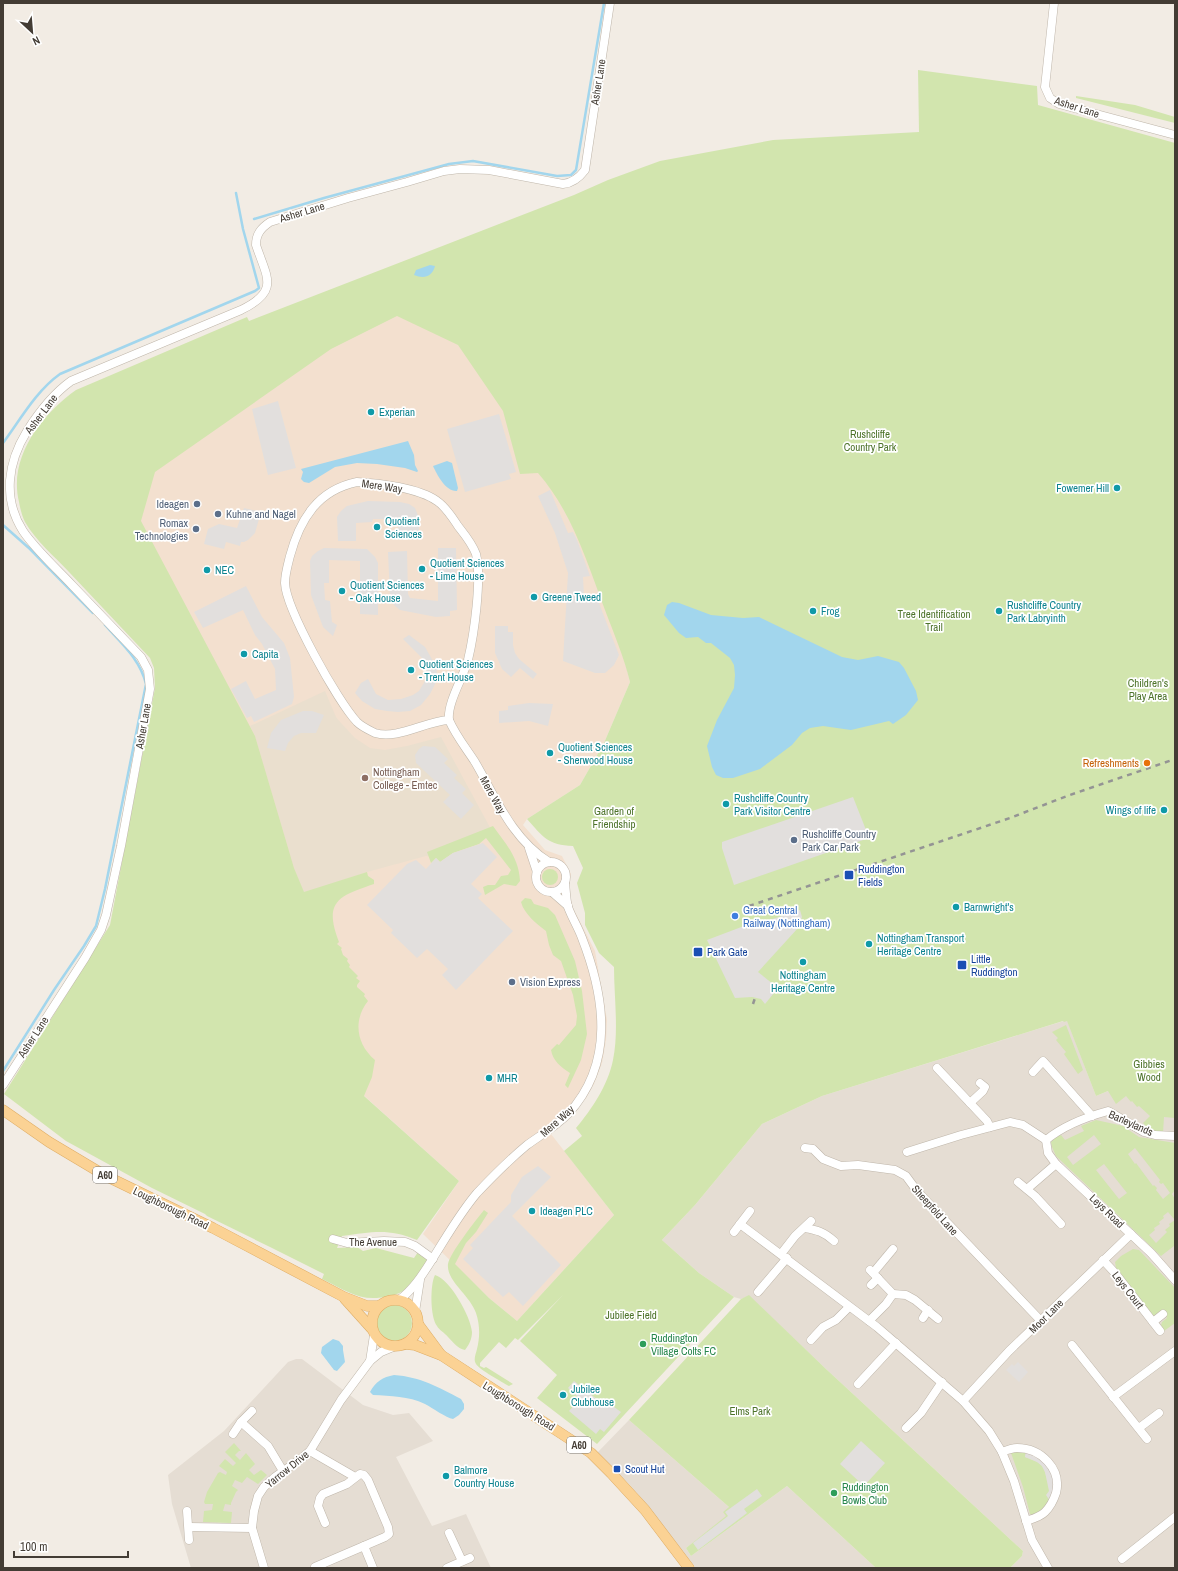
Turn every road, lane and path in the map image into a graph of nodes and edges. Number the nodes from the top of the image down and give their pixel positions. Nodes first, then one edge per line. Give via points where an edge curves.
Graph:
1 (610, 3) edge
2 (1054, 3) edge
3 (1175, 135) edge
4 (449, 720) junction
5 (529, 847) junction
6 (549, 862) junction
7 (537, 872) junction
8 (565, 883) junction
9 (552, 892) junction
10 (568, 906) junction
11 (937, 1068) dead end
12 (1033, 1072) dead end
13 (980, 1083) dead end
14 (3, 1085) edge
15 (970, 1103) junction
16 (3, 1110) edge
17 (1092, 1116) junction
18 (990, 1127) junction
19 (1175, 1136) edge
20 (1046, 1140) junction
21 (805, 1148) dead end
22 (907, 1152) dead end
23 (1056, 1164) junction
24 (1018, 1182) dead end
25 (1027, 1190) junction
26 (750, 1211) dead end
27 (811, 1221) dead end
28 (740, 1224) junction
29 (1061, 1224) dead end
30 (805, 1228) junction
31 (734, 1232) dead end
32 (1131, 1234) junction
33 (333, 1239) dead end
34 (834, 1241) dead end
35 (893, 1249) dead end
36 (784, 1256) junction
37 (433, 1259) junction
38 (1103, 1260) junction
39 (874, 1274) junction
40 (421, 1279) junction
41 (1175, 1280) edge
42 (871, 1285) dead end
43 (758, 1292) dead end
44 (893, 1294) junction
45 (344, 1297) junction
46 (399, 1300) junction
47 (378, 1306) junction
48 (849, 1307) junction
49 (928, 1310) junction
50 (415, 1312) junction
51 (1163, 1314) dead end
52 (923, 1318) dead end
53 (938, 1318) dead end
54 (869, 1321) junction
55 (1041, 1321) junction
56 (1153, 1322) junction
57 (418, 1324) junction
58 (373, 1332) junction
59 (1160, 1332) dead end
60 (811, 1340) dead end
61 (896, 1343) junction
62 (405, 1344) junction
63 (1072, 1345) dead end
64 (393, 1347) junction
65 (1175, 1351) edge
66 (441, 1355) junction
67 (370, 1361) junction
68 (942, 1382) junction
69 (858, 1384) dead end
70 (1113, 1397) junction
71 (963, 1401) junction
72 (252, 1411) dead end
73 (1159, 1413) dead end
74 (241, 1422) junction
75 (906, 1428) dead end
76 (1139, 1428) junction
77 (233, 1434) dead end
78 (1147, 1439) dead end
79 (310, 1451) junction
80 (1002, 1452) junction
81 (283, 1471) junction
82 (355, 1477) junction
83 (187, 1511) dead end
84 (1175, 1517) edge
85 (1026, 1521) junction
86 (325, 1523) dead end
87 (189, 1527) junction
88 (252, 1528) junction
89 (449, 1533) dead end
90 (189, 1540) dead end
91 (364, 1546) junction
92 (470, 1558) dead end
93 (1122, 1559) dead end
94 (462, 1561) junction
95 (315, 1567) dead end
96 (264, 1568) edge
97 (373, 1568) edge
98 (447, 1568) edge
99 (688, 1568) edge
100 (1048, 1568) edge

1 - 14 street, Asher Lane via 585,170 580,176 570,183 563,184 489,170 444,171 270,222 260,230 256,240 268,279 267,289 261,299 242,310 71,381 50,399 23,438 10,477 10,495 23,531 141,657 148,670 150,690 121,846 101,930
2 - 3 street, Asher Lane via 1045,87 1050,98 1059,104
4 - 4 street, Mere Way via 436,721 396,734 377,733 365,728 350,714 306,638 287,593 287,569 304,520 326,495 337,488 358,482 374,483 393,486 436,500 446,509 473,547 478,567 475,626 468,660 452,702
4 - 5 street, Mere Way via 454,733 474,761 502,812
5 - 6 street, Mere Way
5 - 7 street, Mere Way
6 - 7 street via 542,865
6 - 8 street via 563,868
7 - 9 street via 541,888
8 - 9 street via 562,888
8 - 10 street, Mere Way
9 - 10 street, Mere Way
10 - 37 street, Mere Way via 589,960 601,1010 602,1034 593,1075 581,1097 568,1113 506,1162 476,1195
11 - 15 street
12 - 17 street via 1043,1062
13 - 15 street via 985,1087
15 - 18 street
16 - 45 main road, Loughborough Road / A60 via 49,1142 106,1176 213,1228
17 - 19 street, Barleylands via 1108,1111 1144,1132
17 - 20 street, Barleylands
18 - 20 street via 1010,1122 1023,1125
18 - 22 street
20 - 23 street, Leys Road via 1048,1152
21 - 55 street, Sheepfold Lane via 813,1150 829,1163 888,1168 906,1176 917,1192
23 - 25 street
23 - 32 street, Leys Road
24 - 25 street
25 - 29 street
26 - 28 street
27 - 30 street
28 - 31 street
28 - 36 street
30 - 34 street via 818,1230
30 - 36 street via 795,1236
32 - 38 street, Moor Lane
32 - 41 street, Leys Road via 1151,1252
33 - 37 street, The Avenue via 347,1243 405,1242
35 - 39 street
36 - 43 street
36 - 48 street
37 - 40 street, Mere Way
38 - 55 street, Moor Lane
38 - 56 street, Leys Court
39 - 42 street
39 - 44 street
40 - 46 street, Mere Way
40 - 50 street, Mere Way
44 - 49 street via 906,1294
44 - 54 street
45 - 47 main road, Loughborough Road / A60 via 367,1306
45 - 58 main road, Loughborough Road / A60
46 - 47 main road, A60 via 384,1302
46 - 50 main road via 411,1306
47 - 58 main road via 371,1321
48 - 54 street
48 - 60 street
49 - 52 street
49 - 53 street
50 - 57 main road, A60
51 - 56 street
54 - 61 street
55 - 71 street, Moor Lane
56 - 59 street, Leys Court
57 - 62 main road via 416,1333
57 - 66 main road, Loughborough Road / A60
58 - 64 main road, A60 via 379,1341
58 - 67 street
61 - 68 street
61 - 69 street
62 - 64 main road, A60
62 - 66 main road, Loughborough Road / A60 via 416,1345
63 - 70 street
64 - 67 street
65 - 70 street
66 - 99 main road, Loughborough Road / A60 via 591,1453 645,1510
67 - 79 street, Yarrow Drive via 341,1400
68 - 71 street
68 - 75 street via 921,1413
70 - 76 street
71 - 80 street via 989,1431
72 - 74 street
73 - 76 street
74 - 77 street
74 - 81 street via 268,1446
76 - 78 street
79 - 81 street, Yarrow Drive
79 - 82 street
80 - 85 street
80 - 85 street via 1019,1448 1038,1453 1050,1463 1057,1476 1057,1491 1049,1508 1039,1516
81 - 88 street, Yarrow Drive via 264,1487 257,1499
82 - 86 street via 320,1498 318,1506
82 - 91 street via 360,1474 366,1477 390,1531 388,1536
83 - 87 street
84 - 93 street
85 - 100 street
87 - 88 street
87 - 90 street
88 - 96 street, Yarrow Drive
89 - 94 street
91 - 95 street
91 - 97 street
92 - 94 street
94 - 98 street

